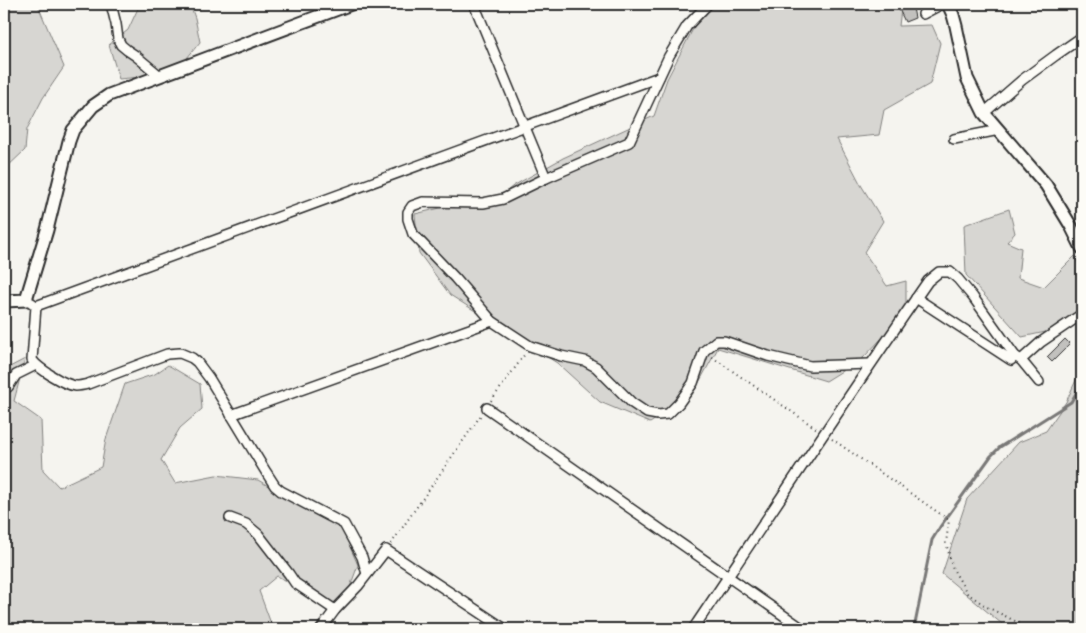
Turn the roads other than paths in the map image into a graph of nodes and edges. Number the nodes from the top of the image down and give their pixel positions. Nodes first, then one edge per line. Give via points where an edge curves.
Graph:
1 (111, 4) edge
2 (351, 4) edge
3 (474, 4) edge
4 (708, 4) edge
5 (942, 4) edge
6 (948, 4) edge
7 (923, 14) dead end
8 (1082, 37) edge
9 (160, 76) junction
10 (659, 77) junction
11 (984, 113) junction
12 (525, 126) junction
13 (998, 130) junction
14 (954, 139) dead end
15 (546, 178) junction
16 (1082, 244) edge
17 (916, 298) junction
18 (4, 301) edge
19 (31, 303) junction
20 (1082, 314) edge
21 (492, 321) junction
22 (1018, 358) junction
23 (870, 364) junction
24 (36, 365) junction
25 (1039, 382) dead end
26 (4, 388) edge
27 (486, 408) road end
28 (231, 415) junction
29 (230, 518) dead end
30 (367, 574) junction
31 (728, 577) junction
32 (336, 610) junction
33 (321, 629) edge
34 (505, 629) edge
35 (693, 629) edge
36 (803, 629) edge

1 - 9 street via 121,45
2 - 9 street
3 - 12 street
4 - 10 street via 687,26
5 - 7 street
6 - 11 street via 954,15 967,78
8 - 11 street via 1022,80
9 - 19 street via 109,95 93,106 73,130
10 - 12 street
10 - 15 street via 629,142
11 - 13 street
12 - 15 street
12 - 19 street
13 - 14 street
13 - 16 street via 1046,185
15 - 21 street via 503,200 423,202 412,206 408,212 414,234
17 - 22 street via 1011,360
17 - 22 street via 939,272 950,272 973,297
17 - 23 street
18 - 19 street
19 - 24 street via 32,360
20 - 22 street
21 - 23 street via 530,346 596,367 632,403 647,413 658,415 668,414 679,403 693,383 704,351 716,341 724,340 768,356 810,366
21 - 28 street
22 - 25 street
23 - 31 street
24 - 26 street via 16,375
24 - 28 street via 75,386 167,354 180,353 197,362
27 - 31 street
28 - 30 street via 280,491 344,524 362,557
29 - 32 street via 246,524 258,534 295,583
30 - 32 street
30 - 34 street via 386,550
31 - 35 street
31 - 36 street
32 - 33 street

